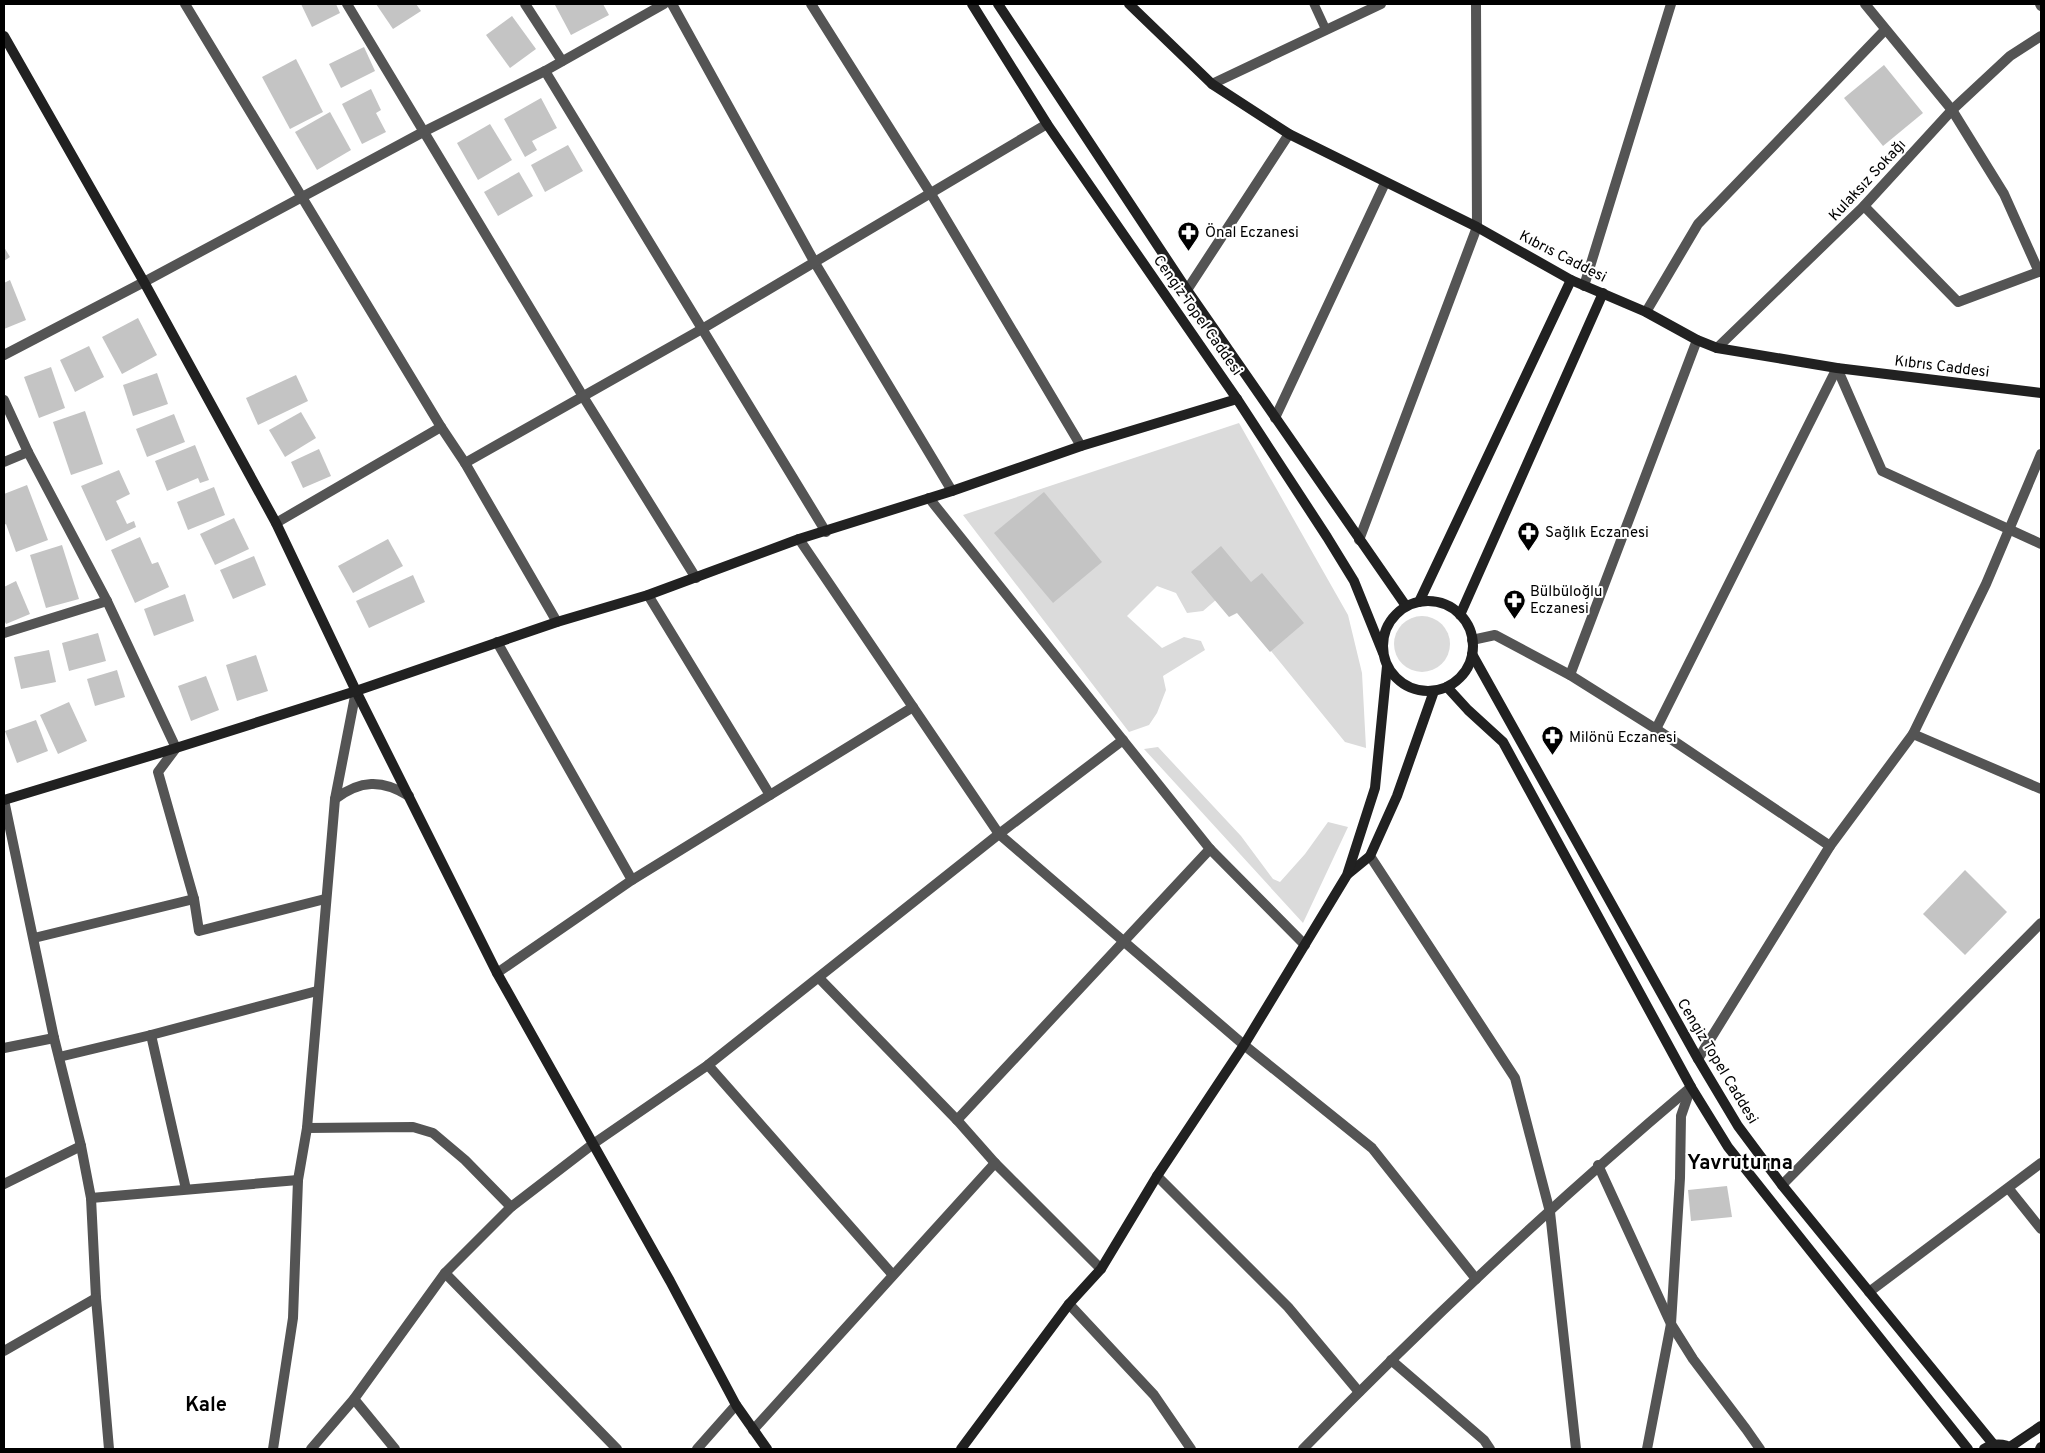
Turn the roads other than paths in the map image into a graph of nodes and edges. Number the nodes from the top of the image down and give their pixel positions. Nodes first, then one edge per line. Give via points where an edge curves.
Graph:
1 (185, 4) edge
2 (348, 4) edge
3 (525, 4) edge
4 (664, 4) edge
5 (672, 4) edge
6 (811, 4) edge
7 (972, 4) edge
8 (998, 4) edge
9 (1129, 4) edge
10 (1314, 4) edge
11 (1381, 4) edge
12 (1476, 4) edge
13 (1671, 4) edge
14 (1865, 4) edge
15 (1326, 30) junction
16 (1885, 30) junction
17 (4, 36) edge
18 (2041, 36) edge
19 (562, 61) junction
20 (545, 71) junction
21 (1212, 84) junction
22 (1952, 110) junction
23 (1048, 124) junction
24 (425, 131) junction
25 (1289, 134) junction
26 (1385, 183) junction
27 (931, 194) junction
28 (301, 196) junction
29 (1864, 206) junction
30 (1477, 227) junction
31 (816, 263) junction
32 (2040, 271) edge
33 (1571, 280) junction
34 (144, 282) junction
35 (1584, 286) junction
36 (1187, 290) junction
37 (1603, 293) junction
38 (1646, 312) junction
39 (702, 329) junction
40 (1697, 340) junction
41 (1717, 348) junction
42 (4, 355) edge
43 (1837, 368) junction
44 (2041, 393) edge
45 (584, 398) junction
46 (1237, 399) junction
47 (4, 400) edge
48 (1275, 418) junction
49 (441, 427) junction
50 (1081, 446) junction
51 (28, 452) junction
52 (2041, 454) edge
53 (4, 462) edge
54 (465, 463) junction
55 (952, 491) junction
56 (930, 498) junction
57 (276, 523) junction
58 (2010, 530) junction
59 (826, 532) junction
60 (800, 539) junction
61 (1359, 540) junction
62 (2041, 544) edge
63 (696, 578) junction
64 (648, 595) junction
65 (107, 601) junction
66 (1419, 602) junction
67 (1406, 606) junction
68 (1460, 615) junction
69 (557, 622) junction
70 (4, 633) edge
71 (1472, 640) junction
72 (497, 642) junction
73 (1383, 653) junction
74 (1472, 654) junction
75 (1387, 666) junction
76 (1570, 675) junction
77 (1447, 687) junction
78 (356, 691) junction
79 (1434, 691) junction
80 (913, 707) junction
81 (1656, 729) junction
82 (1912, 734) junction
83 (1123, 740) junction
84 (176, 748) junction
85 (2041, 789) edge
86 (770, 795) junction
87 (409, 796) junction
88 (334, 799) junction
89 (4, 800) edge
90 (999, 834) junction
91 (1830, 846) junction
92 (1210, 848) junction
93 (1370, 856) junction
94 (1347, 875) junction
95 (632, 880) junction
96 (194, 899) junction
97 (325, 899) junction
98 (2041, 924) edge
99 (34, 938) junction
100 (1124, 941) junction
101 (1305, 945) junction
102 (497, 973) junction
103 (818, 978) junction
104 (317, 991) junction
105 (151, 1036) junction
106 (54, 1038) junction
107 (1244, 1045) junction
108 (4, 1048) edge
109 (59, 1057) junction
110 (1698, 1059) junction
111 (708, 1065) junction
112 (1691, 1087) junction
113 (957, 1120) junction
114 (307, 1128) junction
115 (592, 1144) junction
116 (81, 1146) junction
117 (995, 1163) junction
118 (2041, 1163) edge
119 (1598, 1165) junction
120 (1158, 1176) junction
121 (298, 1180) junction
122 (4, 1184) edge
123 (1782, 1185) junction
124 (186, 1189) junction
125 (2009, 1189) junction
126 (92, 1198) junction
127 (511, 1207) junction
128 (1550, 1212) junction
129 (2041, 1229) edge
130 (1102, 1269) junction
131 (445, 1273) junction
132 (892, 1274) junction
133 (1476, 1279) junction
134 (1869, 1292) junction
135 (96, 1298) junction
136 (1070, 1304) junction
137 (1671, 1324) junction
138 (4, 1351) edge
139 (1391, 1360) junction
140 (1359, 1392) junction
141 (354, 1399) junction
142 (736, 1405) junction
143 (2041, 1426) edge
144 (753, 1430) junction
145 (1648, 1445) edge
146 (1994, 1445) junction
147 (2012, 1448) edge
148 (109, 1449) edge
149 (273, 1449) edge
150 (311, 1449) edge
151 (395, 1449) edge
152 (618, 1449) edge
153 (696, 1449) edge
154 (767, 1449) edge
155 (961, 1449) edge
156 (1191, 1449) edge
157 (1303, 1449) edge
158 (1490, 1449) edge
159 (1576, 1449) edge
160 (1637, 1449) edge
161 (1760, 1449) edge
162 (1968, 1449) edge
163 (1984, 1449) edge

1 - 28 street
2 - 24 street
3 - 19 street
4 - 19 street
5 - 31 street
6 - 27 street
7 - 23 street, Cengiz Topel Caddesi
8 - 36 street, Cengiz Topel Caddesi
9 - 21 street, Kıbrıs Caddesi
10 - 15 lane
11 - 15 street
12 - 30 street
13 - 35 street
14 - 16 street
15 - 21 street
16 - 22 street
16 - 38 street via 1698,224
17 - 34 street
18 - 22 street, Kulaksız Sokağı via 2010,56
19 - 20 street
20 - 24 street
20 - 39 street
21 - 25 street, Kıbrıs Caddesi
22 - 29 street, Kulaksız Sokağı
22 - 32 street via 2004,194
23 - 27 street
23 - 46 street, Cengiz Topel Caddesi
24 - 28 street
24 - 45 street
25 - 26 street, Kıbrıs Caddesi
25 - 36 street
26 - 30 street, Kıbrıs Caddesi
26 - 48 street
27 - 31 street
27 - 50 street
28 - 34 street
28 - 49 street
29 - 32 street via 1958,302
29 - 41 street, Kulaksız Sokağı
30 - 33 street, Kıbrıs Caddesi
30 - 61 street
31 - 39 street
31 - 55 street
33 - 35 street, Kıbrıs Caddesi
33 - 66 street
34 - 42 street
34 - 57 street
35 - 37 street, Kıbrıs Caddesi
36 - 48 street, Cengiz Topel Caddesi
37 - 38 street, Kıbrıs Caddesi
37 - 68 street
38 - 40 street, Kıbrıs Caddesi
39 - 45 street
39 - 59 street
40 - 41 street, Kıbrıs Caddesi
40 - 76 street
41 - 43 street, Kıbrıs Caddesi
43 - 44 street, Kıbrıs Caddesi
43 - 58 street via 1882,471
43 - 81 street
45 - 54 street
45 - 63 street
46 - 50 street
46 - 73 street, Cengiz Topel Caddesi via 1354,581
47 - 51 street
48 - 61 street, Cengiz Topel Caddesi
49 - 54 street
49 - 57 street
50 - 55 street
51 - 53 street
51 - 65 street
52 - 58 street
54 - 69 street
55 - 56 street
56 - 59 street
56 - 83 street
57 - 78 street
58 - 62 street
58 - 82 street
59 - 60 street
60 - 63 street
60 - 80 street
61 - 67 street, Cengiz Topel Caddesi
63 - 64 street
64 - 69 street
64 - 86 street
65 - 70 street
65 - 84 street
66 - 67 street
66 - 68 street via 1448,606
67 - 73 street via 1387,626
68 - 71 street
69 - 72 street
71 - 74 street
71 - 76 street via 1494,635
72 - 78 street
72 - 95 street
73 - 75 street
74 - 77 street via 1459,679
74 - 110 street, Cengiz Topel Caddesi
75 - 79 street via 1395,678 1407,686 1420,691
75 - 94 street via 1375,788
76 - 81 street
77 - 79 street
77 - 112 street via 1503,742
78 - 84 street
78 - 87 street
78 - 88 street
79 - 93 street via 1397,796
80 - 86 street
80 - 90 street
81 - 91 street
82 - 85 street
82 - 91 street
83 - 90 street
83 - 92 street
84 - 89 street
84 - 96 street via 158,772
86 - 95 street
87 - 88 street via 391,787 368,784 356,786
87 - 102 street
88 - 97 street
89 - 99 street
90 - 100 street
90 - 103 street
91 - 110 street
92 - 100 street
92 - 101 street
93 - 94 street
93 - 128 street via 1514,1078
94 - 101 street
95 - 102 street
96 - 97 street via 199,930
96 - 99 street
97 - 104 street
98 - 123 street
99 - 106 street
100 - 107 street
100 - 113 street
101 - 107 street
102 - 115 street
103 - 111 street
103 - 113 street
104 - 105 street
104 - 114 street
105 - 109 street
105 - 124 street
106 - 108 street
106 - 109 street
107 - 120 street
107 - 133 street via 1372,1148
109 - 116 street
110 - 123 street, Cengiz Topel Caddesi via 1738,1126
111 - 115 street
111 - 132 street
112 - 119 street
112 - 137 street via 1681,1116
112 - 162 street via 1728,1147
113 - 117 street
114 - 121 street
114 - 127 street via 413,1127 433,1134 465,1160
115 - 127 street
115 - 142 street
116 - 122 street
116 - 126 street
117 - 130 street
117 - 132 street
118 - 125 street
119 - 128 street
119 - 137 street
120 - 130 street
120 - 140 street via 1288,1307
121 - 124 street
121 - 149 street via 293,1318
123 - 134 street, Cengiz Topel Caddesi
124 - 126 street
125 - 129 street
125 - 134 street
126 - 135 street
127 - 131 street
128 - 133 street
128 - 159 street
130 - 136 street
131 - 141 street
131 - 152 street
132 - 144 street
133 - 139 street
134 - 146 street, Cengiz Topel Caddesi
135 - 138 street
135 - 148 street
136 - 155 street
136 - 156 street via 1154,1396
137 - 145 street
137 - 161 street via 1692,1359
139 - 140 street
139 - 158 street via 1484,1440
140 - 157 street
141 - 150 street
141 - 151 street
142 - 144 street
142 - 153 street
143 - 147 street
144 - 154 street
145 - 160 street
146 - 147 street
146 - 163 street

